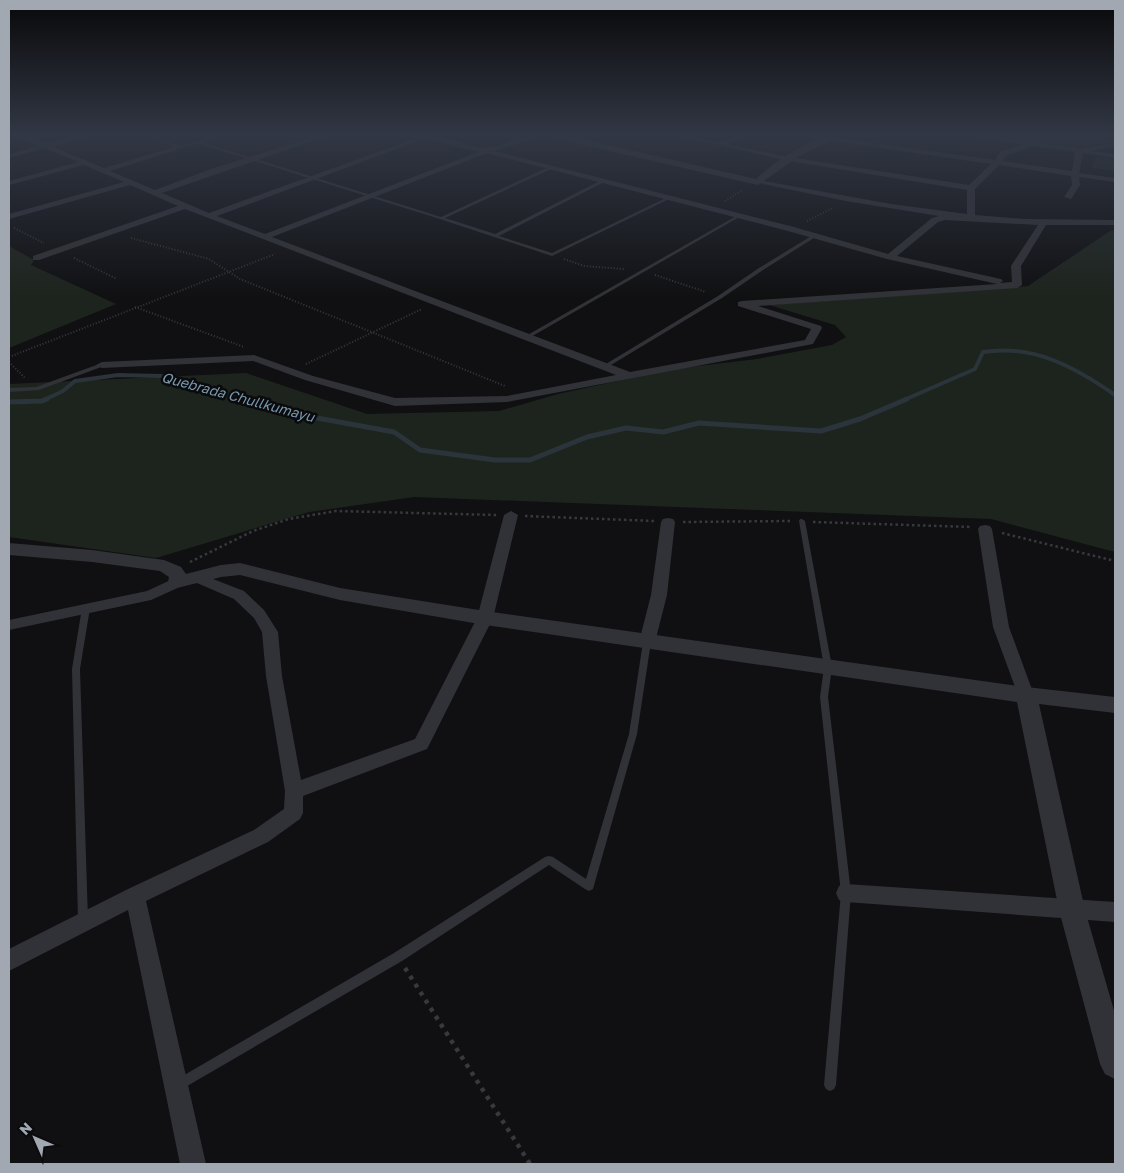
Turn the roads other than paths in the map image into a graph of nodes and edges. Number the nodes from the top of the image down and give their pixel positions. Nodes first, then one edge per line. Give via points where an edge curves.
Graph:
1 (105, 190) edge
2 (144, 190) edge
3 (165, 190) edge
4 (279, 190) edge
5 (350, 190) edge
6 (388, 190) edge
7 (503, 190) edge
8 (587, 190) edge
9 (637, 190) edge
10 (799, 190) edge
11 (971, 190) edge
12 (1073, 190) edge
13 (154, 194) junction
14 (372, 196) junction
15 (1068, 197) dead end
16 (669, 198) junction
17 (185, 206) junction
18 (209, 216) junction
19 (739, 216) junction
20 (9, 217) edge
21 (971, 217) junction
22 (441, 218) junction
23 (1044, 222) junction
24 (1115, 223) edge
25 (495, 236) junction
26 (814, 236) junction
27 (265, 237) junction
28 (890, 257) junction
29 (36, 258) dead end
30 (1017, 285) junction
31 (526, 337) junction
32 (102, 365) joint
33 (604, 367) junction
34 (627, 376) junction
35 (9, 390) edge
36 (511, 515) road end
37 (802, 521) road end
38 (668, 522) road end
39 (985, 529) road end
40 (9, 549) edge
41 (182, 577) junction
42 (86, 608) junction
43 (485, 618) junction
44 (9, 626) edge
45 (647, 642) junction
46 (828, 667) junction
47 (1026, 695) junction
48 (1115, 705) edge
49 (294, 791) junction
50 (846, 893) junction
51 (135, 896) junction
52 (1072, 910) junction
53 (1115, 912) edge
54 (83, 924) junction
55 (9, 960) edge
56 (1115, 1064) edge
57 (830, 1085) dead end
58 (177, 1086) junction
59 (193, 1164) edge

1 - 20 street
2 - 13 street
3 - 13 street
4 - 18 street
5 - 14 lane
6 - 14 street
7 - 22 lane
8 - 25 lane
9 - 16 street
10 - 21 street
11 - 21 street
12 - 15 street
13 - 17 street
14 - 22 lane
14 - 27 street
16 - 19 street
16 - 25 lane via 552,255
17 - 18 street
17 - 29 street
18 - 27 street
19 - 26 street
19 - 31 lane
21 - 23 street
21 - 28 street via 935,220
22 - 25 lane
23 - 24 street
23 - 30 street via 1016,266
26 - 28 street
26 - 33 lane
27 - 31 street
28 - 30 street
30 - 34 street via 742,304 817,328 809,342
31 - 33 street
32 - 34 street via 254,358 395,402 507,399
32 - 35 lane via 37,389
33 - 34 street
36 - 43 street
37 - 46 lane
38 - 45 street via 659,596
39 - 47 street via 1001,627
40 - 41 street via 164,566
41 - 42 street via 151,595
41 - 43 street via 240,569 340,594
41 - 49 street via 216,584 239,595 259,614 270,632 274,676
42 - 44 street
42 - 54 lane via 76,669
43 - 45 street
43 - 49 street via 421,744
45 - 46 street
45 - 58 lane via 633,734 589,886 548,860 398,957
46 - 47 street
46 - 50 lane via 824,697
47 - 48 street
47 - 52 street
49 - 51 street via 293,813 262,836
50 - 52 street
50 - 57 lane
51 - 54 street
51 - 58 street
52 - 53 street
52 - 56 street
54 - 55 street
58 - 59 street

